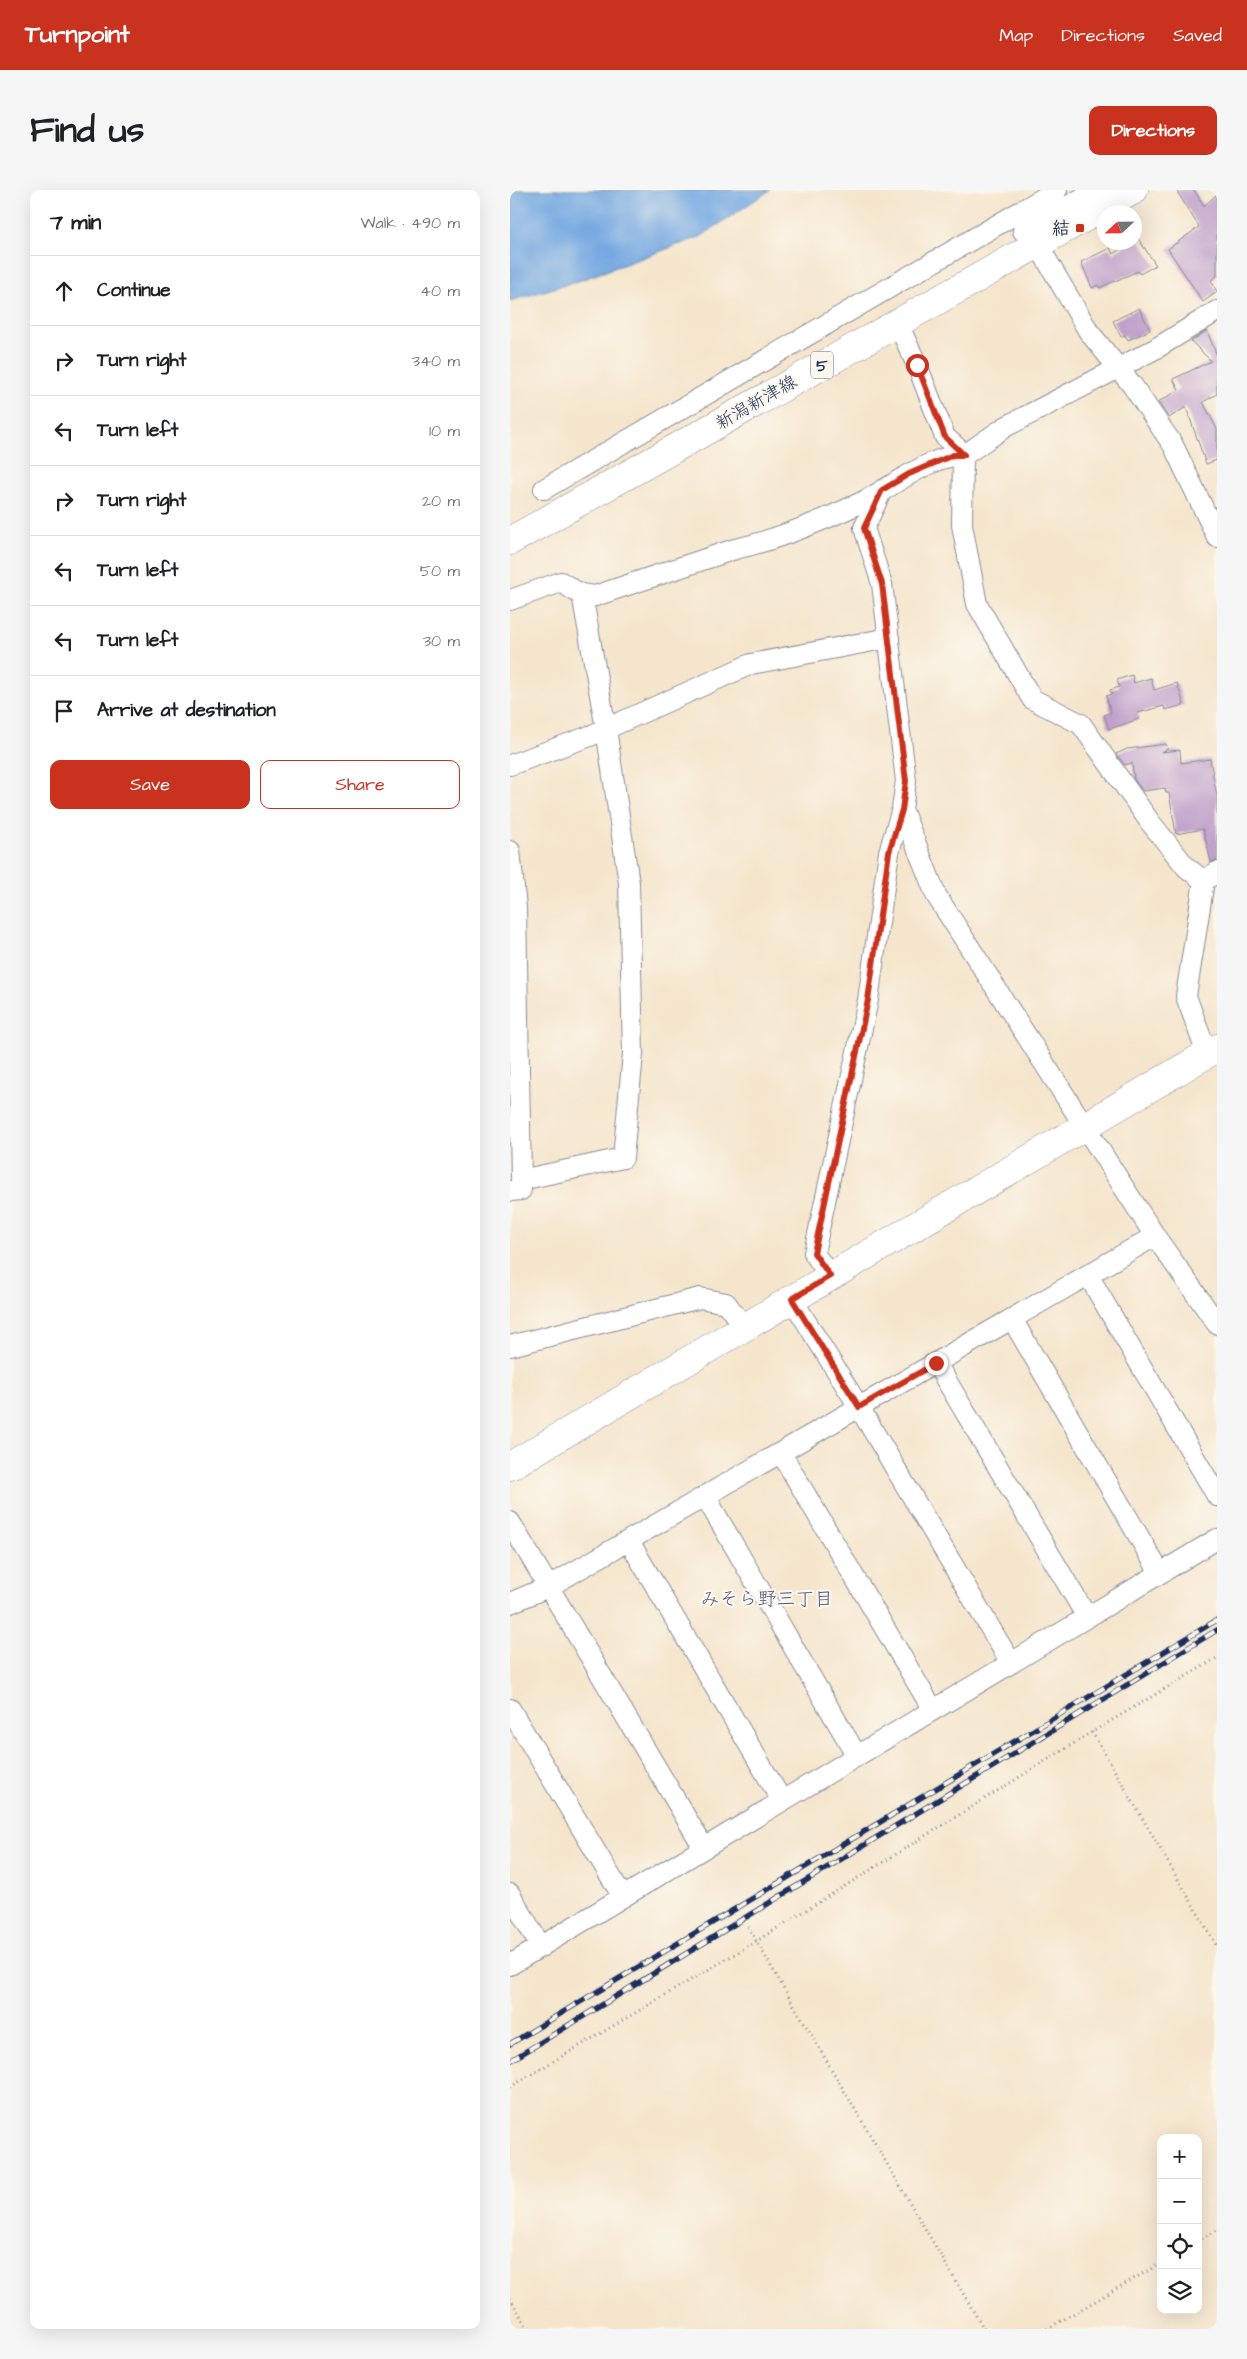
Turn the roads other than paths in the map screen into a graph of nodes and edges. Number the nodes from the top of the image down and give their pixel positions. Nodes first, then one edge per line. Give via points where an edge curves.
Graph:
1 (1058, 190) edge
2 (1097, 190) edge
3 (1134, 190) edge
4 (1038, 245) junction
5 (1217, 311) edge
6 (897, 322) junction
7 (1118, 368) junction
8 (964, 456) junction
9 (544, 489) dead end
10 (882, 490) junction
11 (1217, 537) edge
12 (510, 541) edge
13 (582, 594) junction
14 (510, 600) edge
15 (889, 638) junction
16 (606, 729) junction
17 (510, 765) edge
18 (902, 810) junction
19 (510, 851) edge
20 (1211, 877) edge
21 (1212, 1051) edge
22 (1084, 1126) junction
23 (515, 1186) edge
24 (1156, 1236) junction
25 (1088, 1275) junction
26 (830, 1276) junction
27 (792, 1299) junction
28 (1012, 1319) junction
29 (1217, 1324) edge
30 (744, 1327) junction
31 (510, 1346) edge
32 (936, 1363) junction
33 (859, 1407) junction
34 (781, 1452) junction
35 (510, 1466) edge
36 (706, 1496) junction
37 (1217, 1496) edge
38 (510, 1522) edge
39 (1217, 1539) edge
40 (629, 1541) junction
41 (1160, 1573) junction
42 (548, 1587) junction
43 (510, 1603) edge
44 (1088, 1617) junction
45 (1011, 1663) junction
46 (510, 1709) edge
47 (933, 1710) junction
48 (857, 1756) junction
49 (782, 1801) junction
50 (704, 1848) junction
51 (510, 1894) edge
52 (623, 1898) junction
53 (541, 1947) junction
54 (510, 1965) edge

1 - 9 street
2 - 4 street via 1023,231
3 - 4 street, 新潟新津線 / 5
4 - 6 street, 新潟新津線 / 5
4 - 7 street via 1089,332
5 - 7 street
6 - 8 street via 945,437
6 - 12 street, 新潟新津線 / 5
7 - 8 street via 1005,427
7 - 11 street via 1173,445
8 - 10 street via 953,455
8 - 20 street via 962,525 977,604 1032,699 1081,724 1186,868
10 - 13 street via 861,502 759,544 734,548 595,596
10 - 15 street via 864,528 882,584
13 - 14 street via 561,582
13 - 16 street
15 - 16 street via 751,664
15 - 18 street via 906,781
16 - 17 street
16 - 23 street via 629,883 633,1054 623,1158
18 - 22 street via 936,895
18 - 26 street via 889,852 868,1000 814,1253
19 - 23 street via 516,907
20 - 21 street via 1186,996
21 - 22 street
22 - 24 street
22 - 26 street
24 - 25 street
24 - 29 street
25 - 28 street
25 - 37 street
26 - 27 street
27 - 30 street
27 - 33 street
28 - 32 street
28 - 41 street
30 - 31 street via 726,1303 700,1298
30 - 35 street
32 - 33 street
32 - 44 street
33 - 34 street
33 - 45 street
34 - 36 street
34 - 47 street
36 - 40 street
36 - 48 street
38 - 42 street
39 - 41 street
40 - 42 street
40 - 49 street
41 - 44 street
42 - 43 street
42 - 50 street
44 - 45 street
45 - 47 street
46 - 52 street
47 - 48 street
48 - 49 street
49 - 50 street
50 - 52 street
51 - 53 street
52 - 53 street
53 - 54 street

